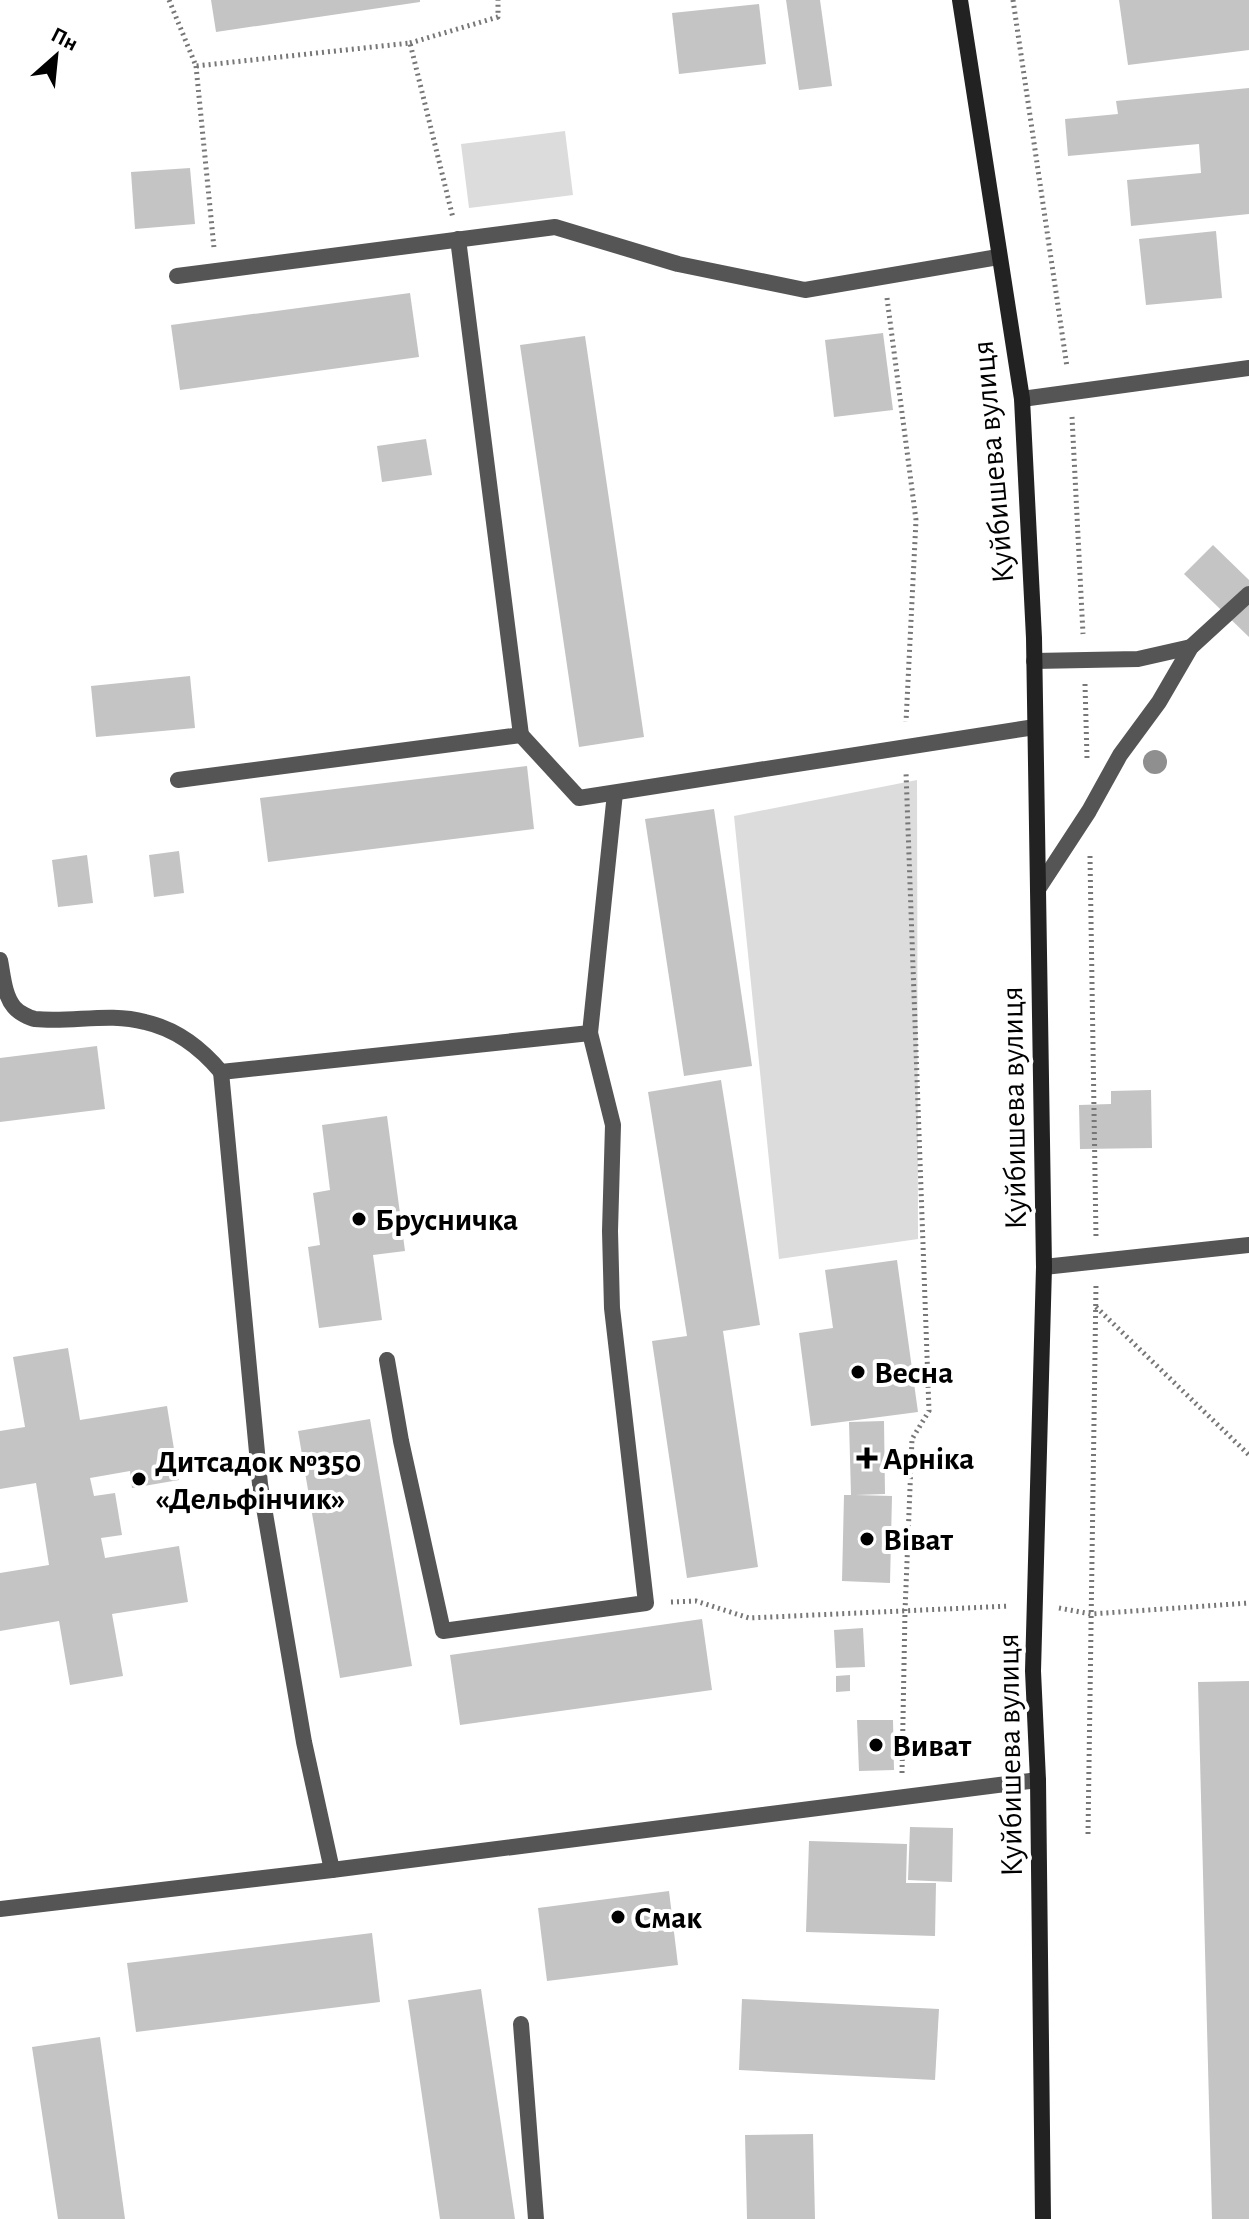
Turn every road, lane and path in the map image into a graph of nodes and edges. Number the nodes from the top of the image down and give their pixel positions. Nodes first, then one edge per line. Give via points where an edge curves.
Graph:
1 (169, 0) edge
2 (498, 0) edge
3 (960, 0) edge
4 (1013, 0) edge
5 (410, 43) junction
6 (196, 66) junction
7 (458, 239) junction
8 (998, 257) junction
9 (216, 271) junction
10 (177, 276) dead end
11 (884, 277) junction
12 (1249, 368) edge
13 (1070, 392) junction
14 (1022, 399) junction
15 (1249, 594) edge
16 (1191, 647) junction
17 (1034, 661) junction
18 (1084, 662) junction
19 (1035, 727) junction
20 (521, 735) junction
21 (905, 747) junction
22 (1088, 766) dead end
23 (178, 780) dead end
24 (615, 793) junction
25 (1089, 811) junction
26 (1038, 889) junction
27 (0, 960) edge
28 (590, 1033) junction
29 (221, 1072) junction
30 (1249, 1245) edge
31 (1096, 1262) junction
32 (1044, 1267) junction
33 (1096, 1307) junction
34 (387, 1360) dead end
35 (1249, 1455) edge
36 (646, 1603) junction
37 (1249, 1603) edge
38 (1035, 1605) junction
39 (905, 1611) junction
40 (1091, 1614) junction
41 (1038, 1780) junction
42 (901, 1798) junction
43 (1088, 1834) dead end
44 (332, 1870) junction
45 (0, 1909) edge
46 (521, 2024) dead end
47 (536, 2219) edge
48 (1043, 2219) edge

1 - 6 path
2 - 5 path via 498,17
3 - 8 main road, Куйбишева вулиця
4 - 13 path
5 - 6 path
5 - 7 path
6 - 9 path
7 - 9 street
7 - 11 street via 555,227 678,264 805,290
7 - 20 street
8 - 11 street
8 - 14 main road, Куйбишева вулиця
9 - 10 street
11 - 21 path via 916,520
12 - 13 street
13 - 14 street
13 - 18 path
14 - 17 main road, Куйбишева вулиця
15 - 16 street
16 - 18 street via 1138,659
16 - 25 street
17 - 18 street
17 - 19 main road, Куйбишева вулиця
18 - 22 path
19 - 21 street
19 - 26 main road, Куйбишева вулиця
20 - 23 street
20 - 24 street via 579,798
21 - 24 street
21 - 39 path via 929,1411 912,1439
24 - 28 street
25 - 26 street
25 - 31 path
26 - 32 main road, Куйбишева вулиця
27 - 29 street via 5,989 15,1008 31,1019 111,1017 145,1022 204,1052
28 - 29 street
28 - 36 street via 613,1125 612,1308
29 - 44 street via 260,1484 304,1742
30 - 31 street
31 - 32 street
31 - 33 path
32 - 38 main road, Куйбишева вулиця
33 - 35 path
33 - 40 path
34 - 36 street via 443,1631
36 - 39 path via 696,1601 749,1618
37 - 40 path
38 - 39 path
38 - 40 path
38 - 41 main road, Куйбишева вулиця
39 - 42 path
40 - 43 path
41 - 42 street
41 - 48 main road, Куйбишева вулиця
42 - 44 street
44 - 45 street
46 - 47 street

